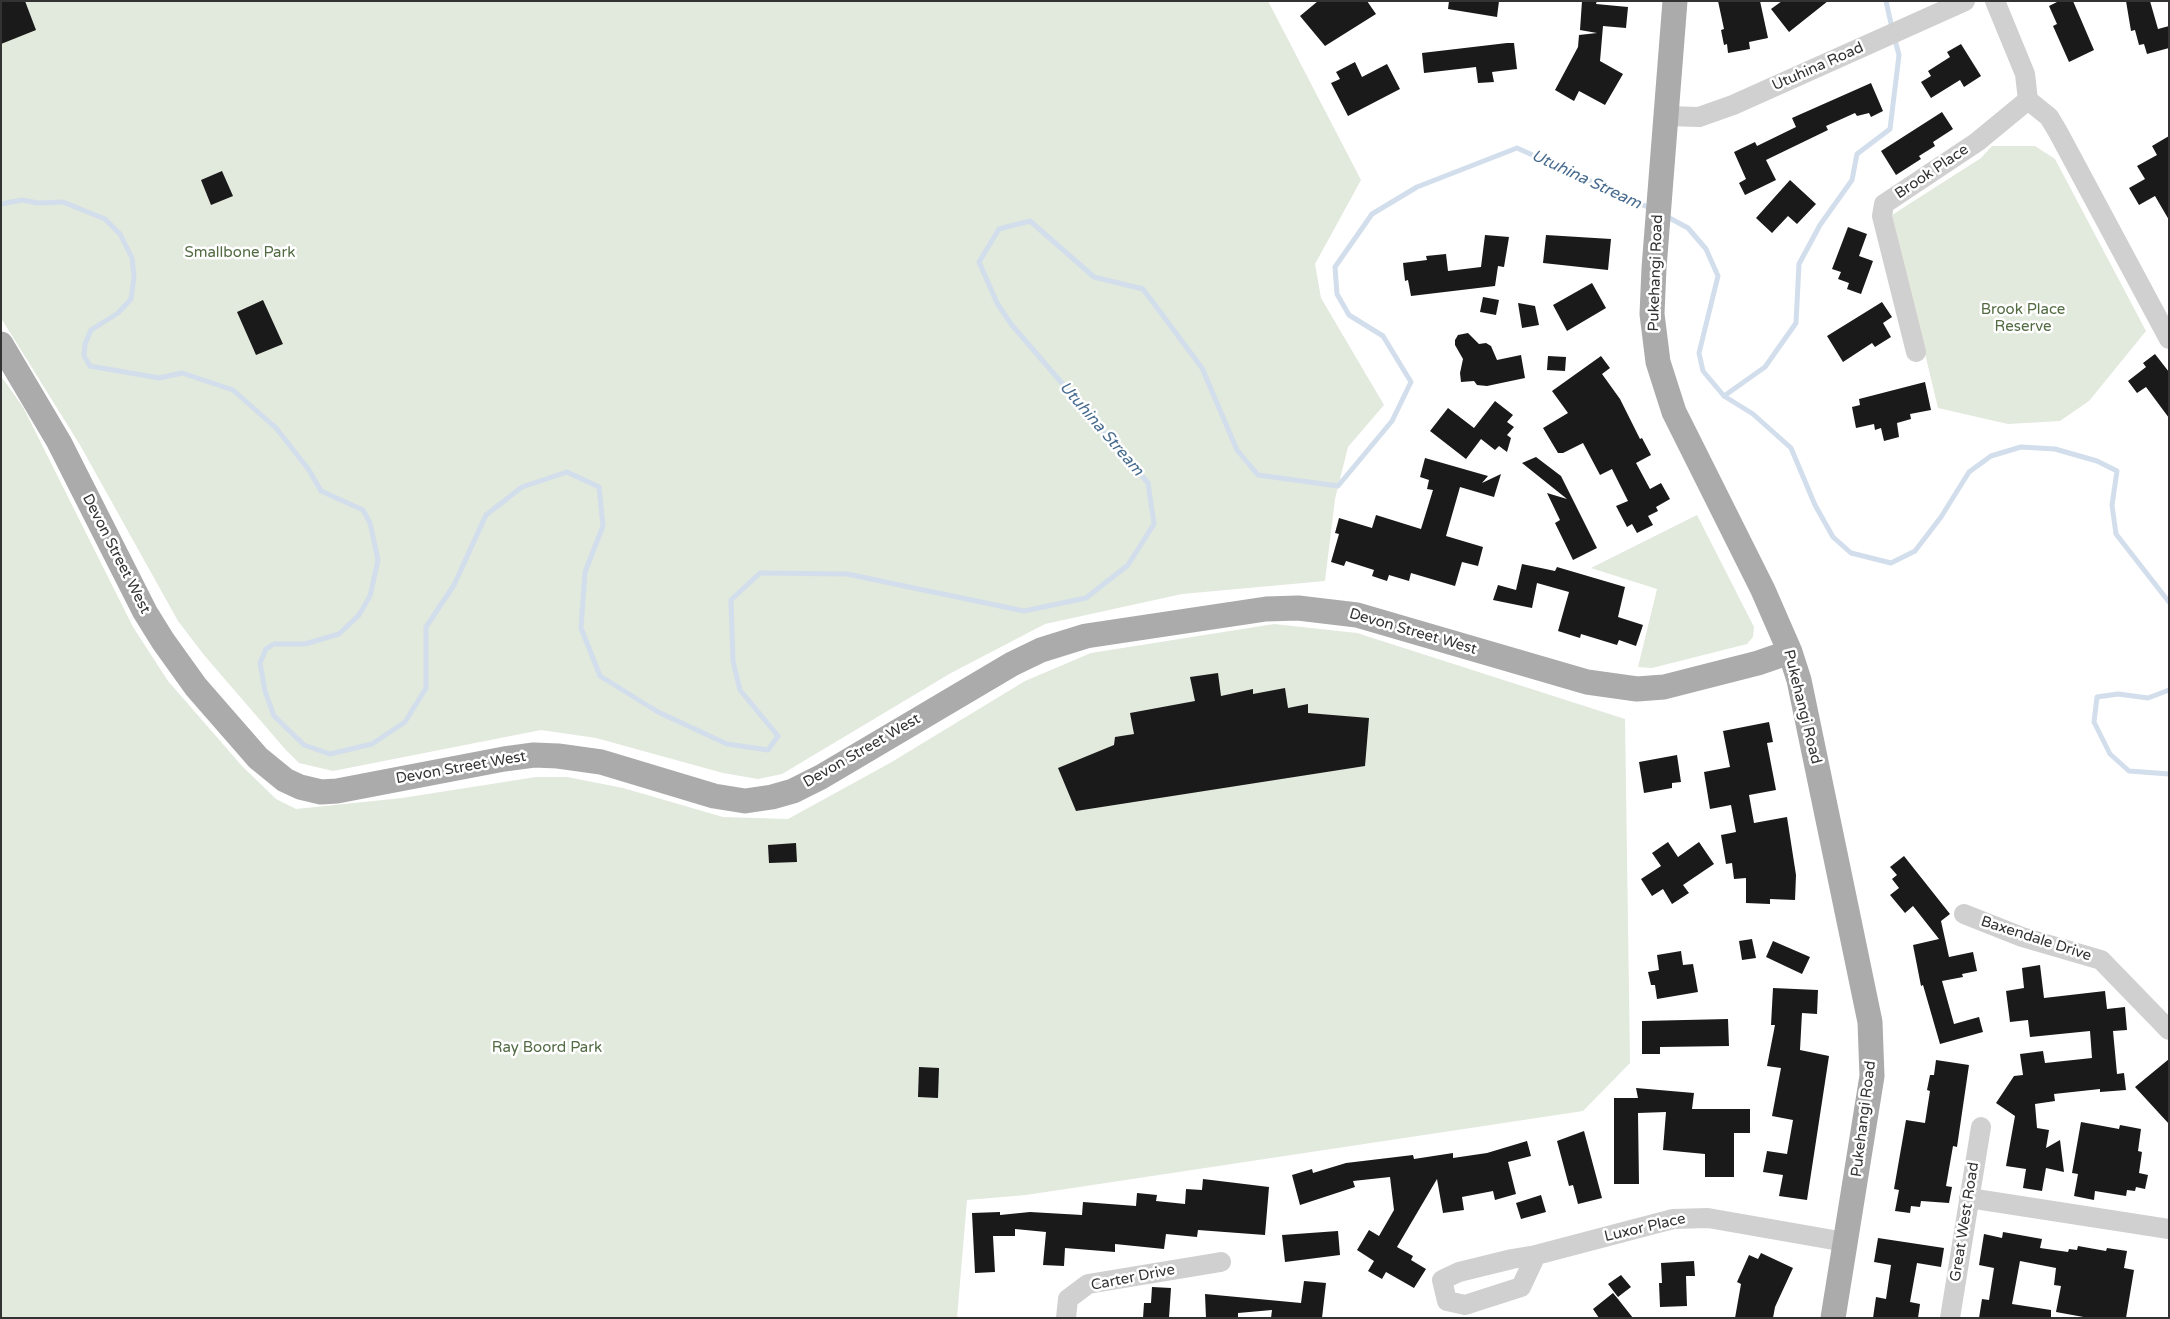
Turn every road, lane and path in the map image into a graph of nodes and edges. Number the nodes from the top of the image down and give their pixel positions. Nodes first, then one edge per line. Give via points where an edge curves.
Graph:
1 (1675, 1) edge
2 (1965, 1) edge
3 (1995, 1) edge
4 (2028, 100) junction
5 (1666, 116) junction
6 (2169, 338) edge
7 (1, 344) edge
8 (1916, 352) dead end
9 (1790, 652) junction
10 (1964, 914) dead end
11 (2169, 1030) edge
12 (1982, 1127) dead end
13 (1969, 1198) junction
14 (2169, 1229) edge
15 (1845, 1242) junction
16 (1536, 1256) dead end
17 (1221, 1262) dead end
18 (1066, 1318) edge
19 (1833, 1318) edge
20 (1950, 1318) edge

1 - 5 main road, Pukehangi Road
2 - 5 street, Utuhina Road via 1719,110 1699,117
3 - 4 street via 2022,66
4 - 6 street via 2048,117 2058,132
4 - 8 street, Brook Place via 1977,142 1884,204 1882,216
5 - 9 main road, Pukehangi Road via 1652,314 1664,386
7 - 9 main road, Devon Street West via 58,442 163,641 196,687 258,758 284,780 321,792 534,755 601,762 714,796 745,801 772,797 821,777 996,673 1041,650 1086,636 1266,609 1298,608 1357,615 1587,682 1637,689 1664,687
9 - 15 main road, Pukehangi Road via 1810,725 1872,1042 1868,1105
10 - 11 street, Baxendale Drive via 2022,937 2102,960
12 - 13 street, Great West Road
13 - 14 street
13 - 20 street, Great West Road
15 - 16 street, Luxor Place via 1708,1218 1683,1217
15 - 19 main road, Pukehangi Road
17 - 18 street, Carter Drive via 1088,1284 1068,1299

